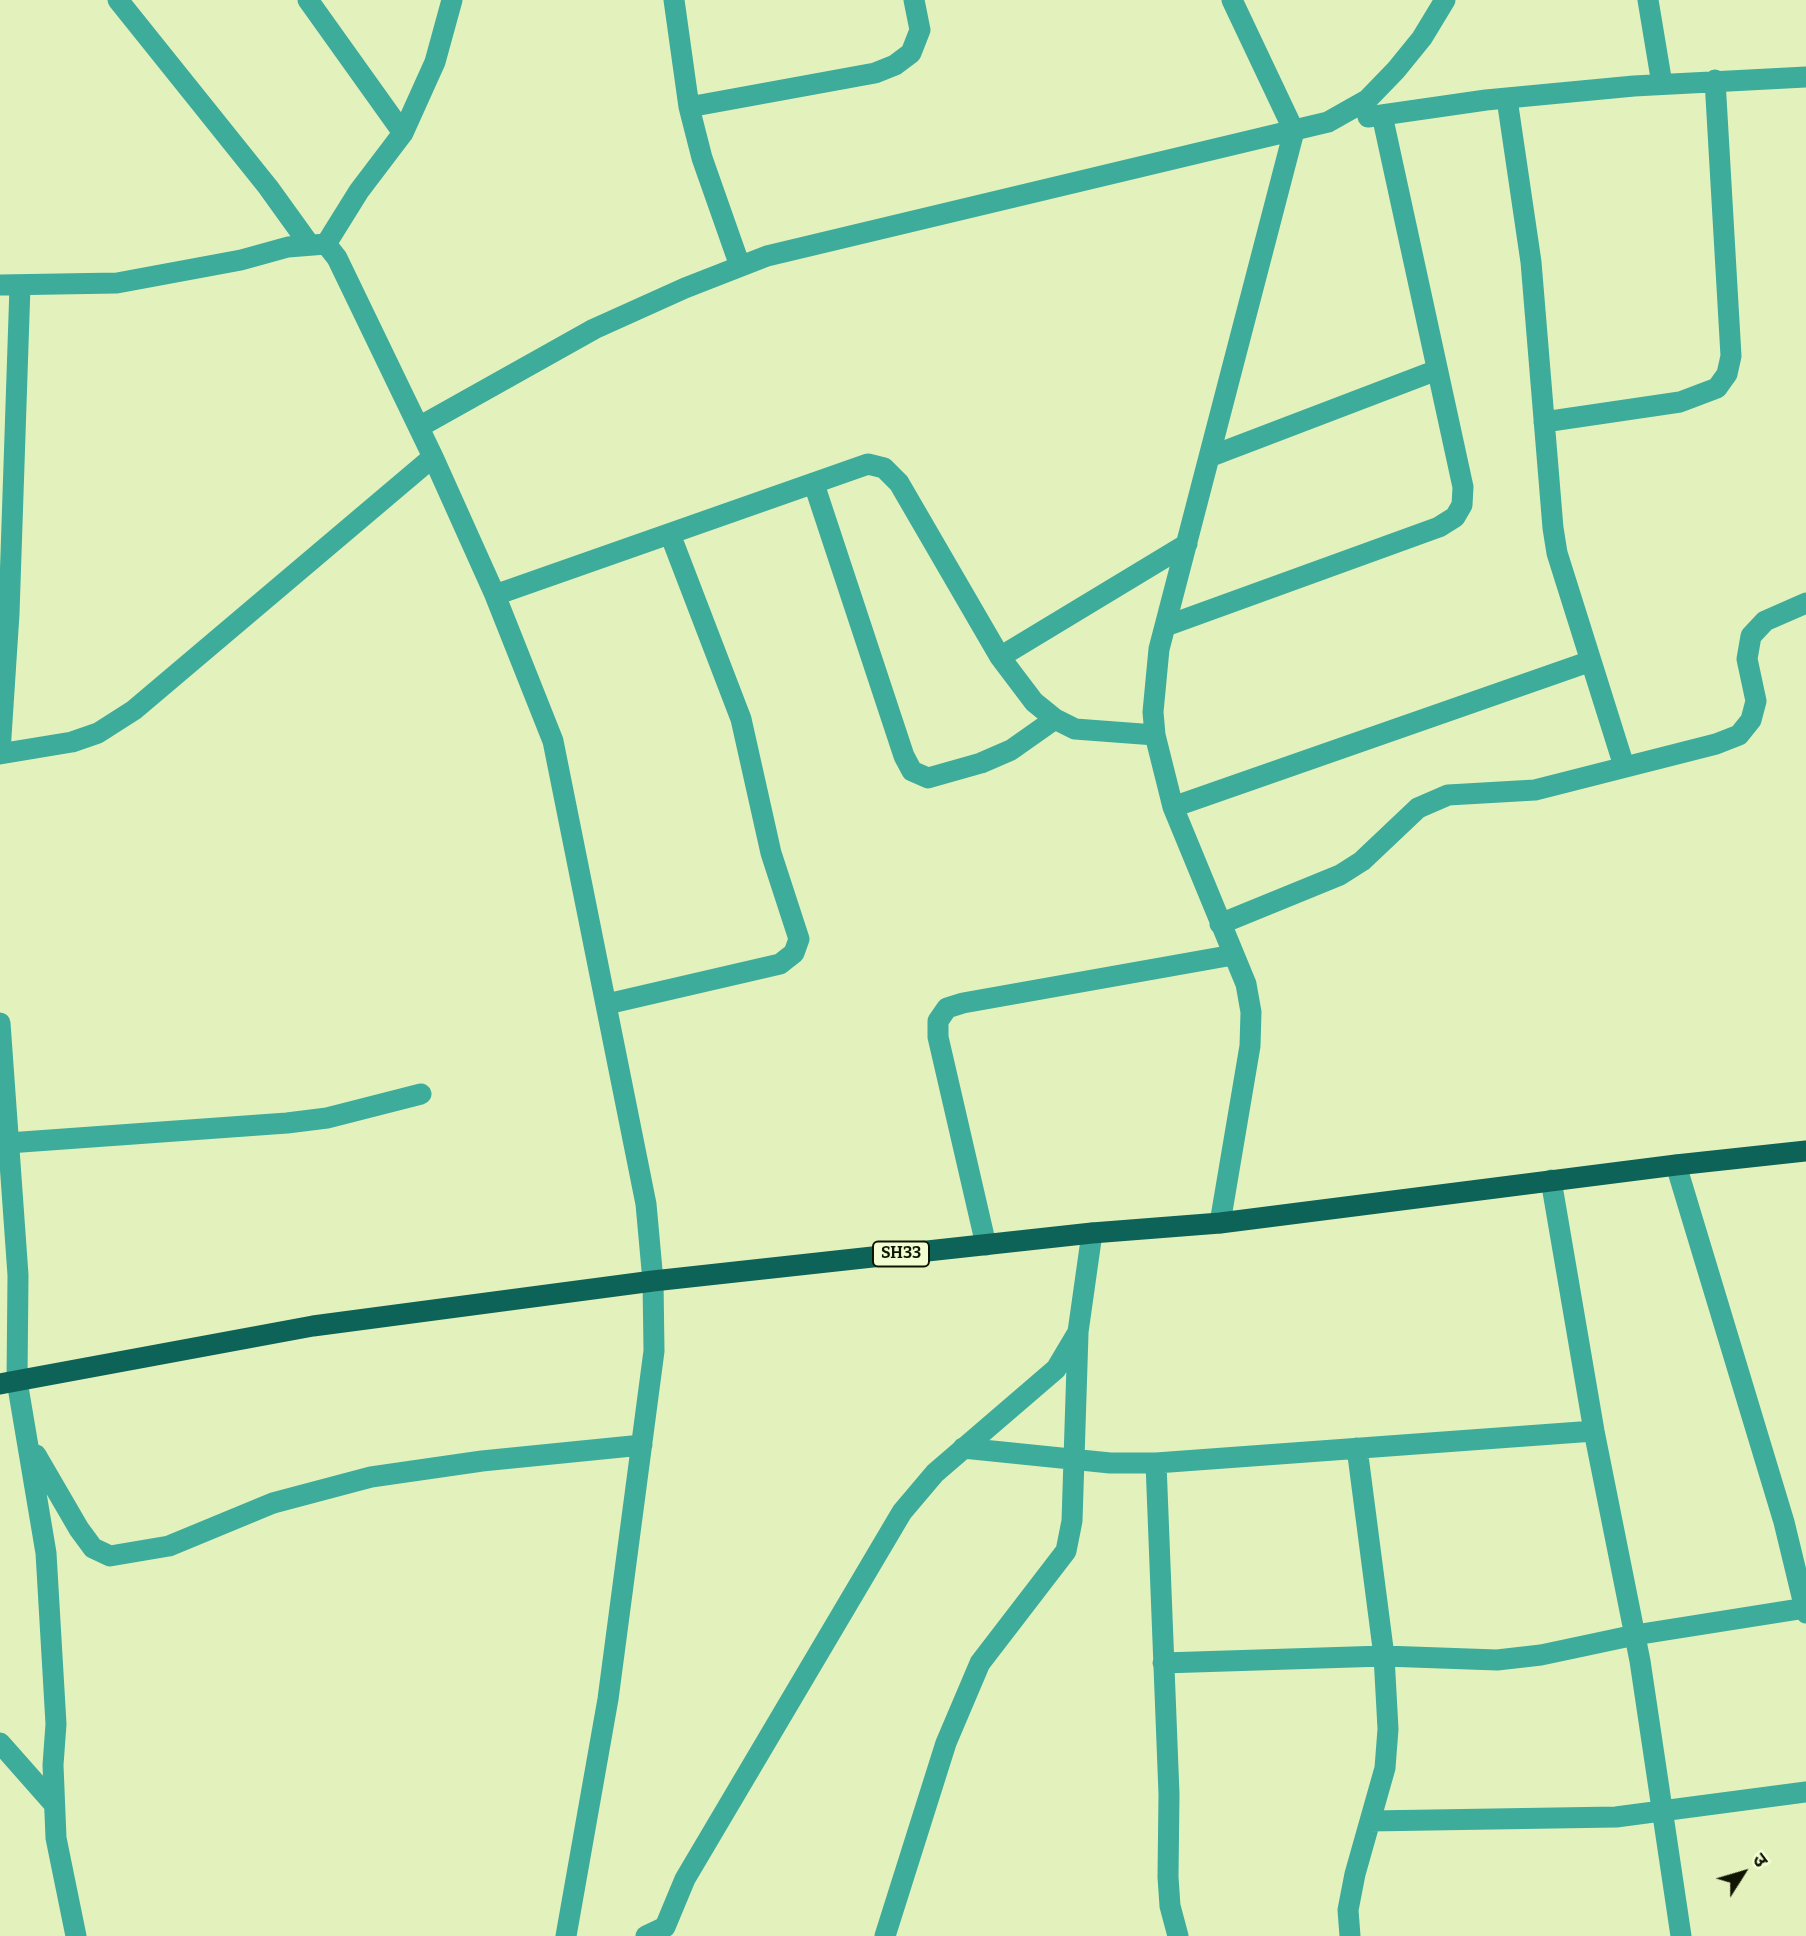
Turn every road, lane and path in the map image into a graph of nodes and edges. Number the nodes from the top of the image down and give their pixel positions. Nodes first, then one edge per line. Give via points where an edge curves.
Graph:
1 (118, 0) edge
2 (308, 0) edge
3 (452, 0) edge
4 (674, 0) edge
5 (1232, 0) edge
6 (1445, 0) edge
7 (1648, 0) edge
8 (919, 2) edge
9 (1806, 77) edge
10 (1715, 80) junction
11 (1662, 84) junction
12 (1507, 99) junction
13 (689, 107) junction
14 (1382, 115) junction
15 (1328, 122) junction
16 (1294, 131) junction
17 (403, 133) junction
18 (317, 244) junction
19 (740, 266) junction
20 (10, 286) edge
21 (1437, 370) junction
22 (1544, 422) junction
23 (419, 427) junction
24 (433, 457) junction
25 (1209, 457) junction
26 (814, 484) junction
27 (670, 534) junction
28 (1187, 544) junction
29 (6, 551) edge
30 (495, 595) junction
31 (1806, 603) edge
32 (1166, 626) junction
33 (1000, 657) junction
34 (1591, 662) junction
35 (1055, 719) junction
36 (1155, 735) junction
37 (0, 753) edge
38 (1624, 766) junction
39 (1173, 807) junction
40 (1220, 924) junction
41 (1233, 955) junction
42 (607, 1004) junction
43 (0, 1023) edge
44 (421, 1094) dead end
45 (8, 1143) junction
46 (1806, 1151) edge
47 (1676, 1165) junction
48 (1551, 1180) junction
49 (1220, 1223) junction
50 (1092, 1233) junction
51 (986, 1245) junction
52 (653, 1282) junction
53 (1078, 1332) junction
54 (8, 1383) edge
55 (1594, 1431) junction
56 (27, 1441) junction
57 (642, 1445) junction
58 (962, 1448) junction
59 (1357, 1448) junction
60 (1075, 1459) junction
61 (1156, 1464) junction
62 (1805, 1610) edge
63 (1635, 1635) junction
64 (1384, 1656) junction
65 (1163, 1663) junction
66 (0, 1743) edge
67 (1806, 1792) edge
68 (54, 1804) junction
69 (1663, 1813) junction
70 (1370, 1821) junction
71 (75, 1936) edge
72 (566, 1936) edge
73 (646, 1936) edge
74 (885, 1936) edge
75 (1178, 1936) edge
76 (1350, 1936) edge
77 (1681, 1936) edge

1 - 18 street
2 - 17 street
3 - 17 street via 435,62
4 - 13 street
5 - 16 street
6 - 15 street via 1422,38 1367,100
7 - 11 street
8 - 13 street via 920,30 911,53 895,65 875,73
9 - 10 street
10 - 11 street
10 - 22 street via 1731,356 1727,374 1717,388 1680,402
11 - 12 street
12 - 14 street
12 - 22 street via 1531,262
13 - 19 street
14 - 15 street
14 - 21 street
15 - 16 street
16 - 19 street via 816,242
16 - 25 street
17 - 18 street
18 - 20 street via 117,283
18 - 23 street via 337,258
19 - 23 street via 594,329
20 - 29 street
21 - 25 street
21 - 32 street via 1463,487 1462,505 1455,517 1418,536
22 - 34 street via 1557,553
23 - 24 street
24 - 30 street
24 - 37 street via 134,710 98,733 72,742
25 - 28 street
26 - 27 street
26 - 33 street via 868,464 884,468 899,483
26 - 35 street via 912,771 928,778 981,763 1011,750
27 - 30 street
27 - 42 street via 741,719 771,853 799,939 794,953 780,964
28 - 32 street
28 - 33 street
29 - 37 street
30 - 42 street via 553,741
31 - 38 street via 1765,621 1751,636 1748,659 1756,701 1751,720 1739,735
32 - 36 street via 1153,686
33 - 35 street via 1034,702
34 - 38 street
34 - 39 street
35 - 36 street via 1075,729
36 - 39 street
38 - 40 street via 1535,790 1448,795 1418,808 1362,861 1340,875
39 - 40 street
40 - 41 street
41 - 49 street via 1246,984 1250,1046
41 - 51 street via 947,1009 938,1021 938,1037
42 - 52 street via 646,1204
43 - 45 street
44 - 45 street via 327,1118 287,1123
45 - 54 street via 18,1275
46 - 47 main road, SH33
47 - 48 main road, SH33
47 - 62 street via 1784,1522
48 - 49 main road, SH33
48 - 55 street
49 - 50 main road, SH33
50 - 51 main road, SH33
50 - 53 street
51 - 52 main road, SH33
52 - 54 main road, SH33 via 313,1326
52 - 57 street via 654,1351
53 - 58 street via 1055,1369
53 - 60 street
54 - 56 street
55 - 59 street
55 - 63 street
56 - 57 street via 79,1529 93,1548 110,1556 169,1546 273,1503 371,1478
56 - 68 street via 48,1586 56,1724
57 - 72 street via 608,1699
58 - 60 street
58 - 73 street via 902,1512 685,1879 665,1927
59 - 61 street
59 - 64 street
60 - 61 street
60 - 74 street via 1066,1551 980,1663 946,1743
61 - 65 street
62 - 63 street
63 - 64 street via 1497,1660
63 - 69 street
64 - 65 street
64 - 70 street via 1388,1699 1385,1768
65 - 75 street via 1168,1877
66 - 68 street
67 - 69 street
68 - 71 street
69 - 70 street
69 - 77 street
70 - 76 street via 1348,1910

